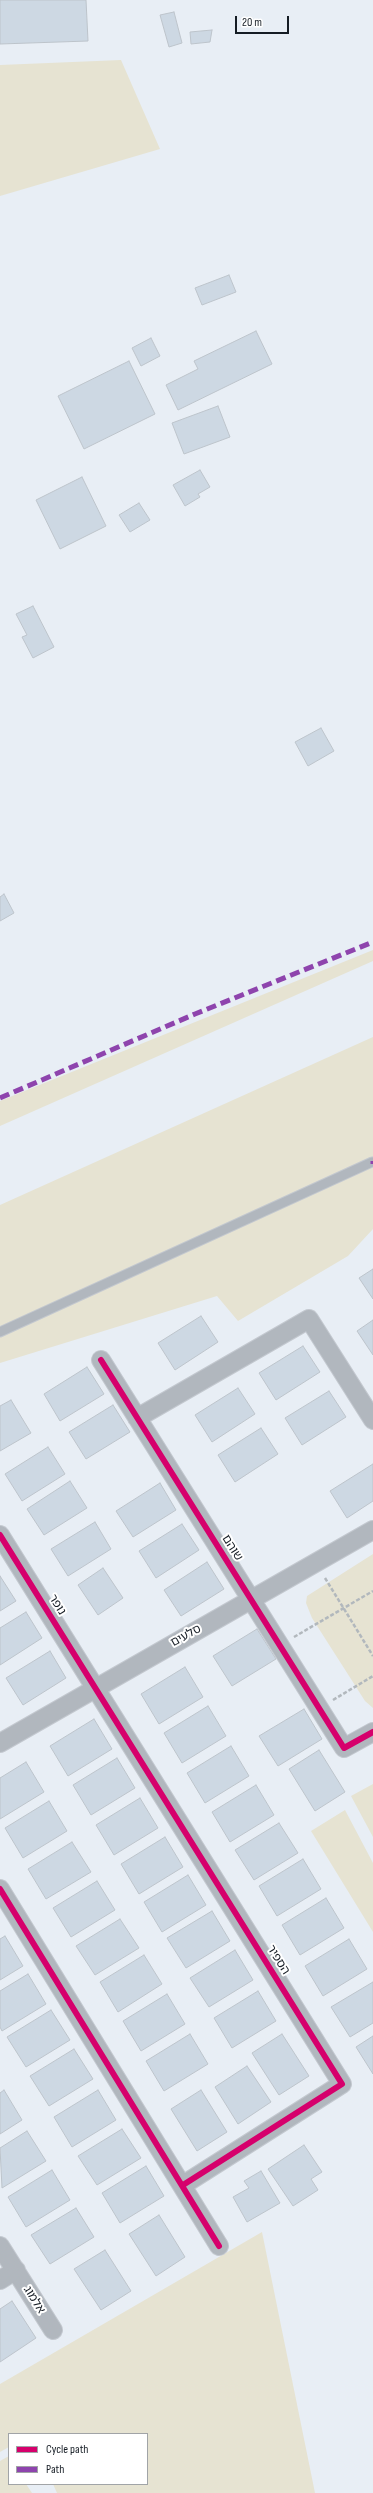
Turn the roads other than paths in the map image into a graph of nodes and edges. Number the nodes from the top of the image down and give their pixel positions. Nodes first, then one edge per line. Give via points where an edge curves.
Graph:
1 (372, 1162) dead end
2 (0, 1332) edge
3 (101, 1360) dead end
4 (137, 1418) junction
5 (373, 1420) edge
6 (373, 1530) edge
7 (0, 1535) edge
8 (251, 1600) junction
9 (96, 1687) junction
10 (373, 1732) edge
11 (0, 1743) edge
12 (0, 1889) edge
13 (183, 2185) junction
14 (0, 2246) edge
15 (219, 2246) dead end
16 (16, 2270) junction
17 (0, 2280) edge
18 (53, 2330) dead end

1 - 2 lane
3 - 4 street, שוהם
4 - 5 street via 309,1319
4 - 8 street, שוהם
6 - 8 street, סלעים
7 - 9 street, נופר
8 - 9 street, סלעים
8 - 10 street, שוהם via 344,1748
9 - 11 street, סלעים
9 - 13 street, הספיר via 342,2084
12 - 13 street
13 - 15 street
14 - 16 street, אלמוג
16 - 17 street
16 - 18 street, אלמוג

